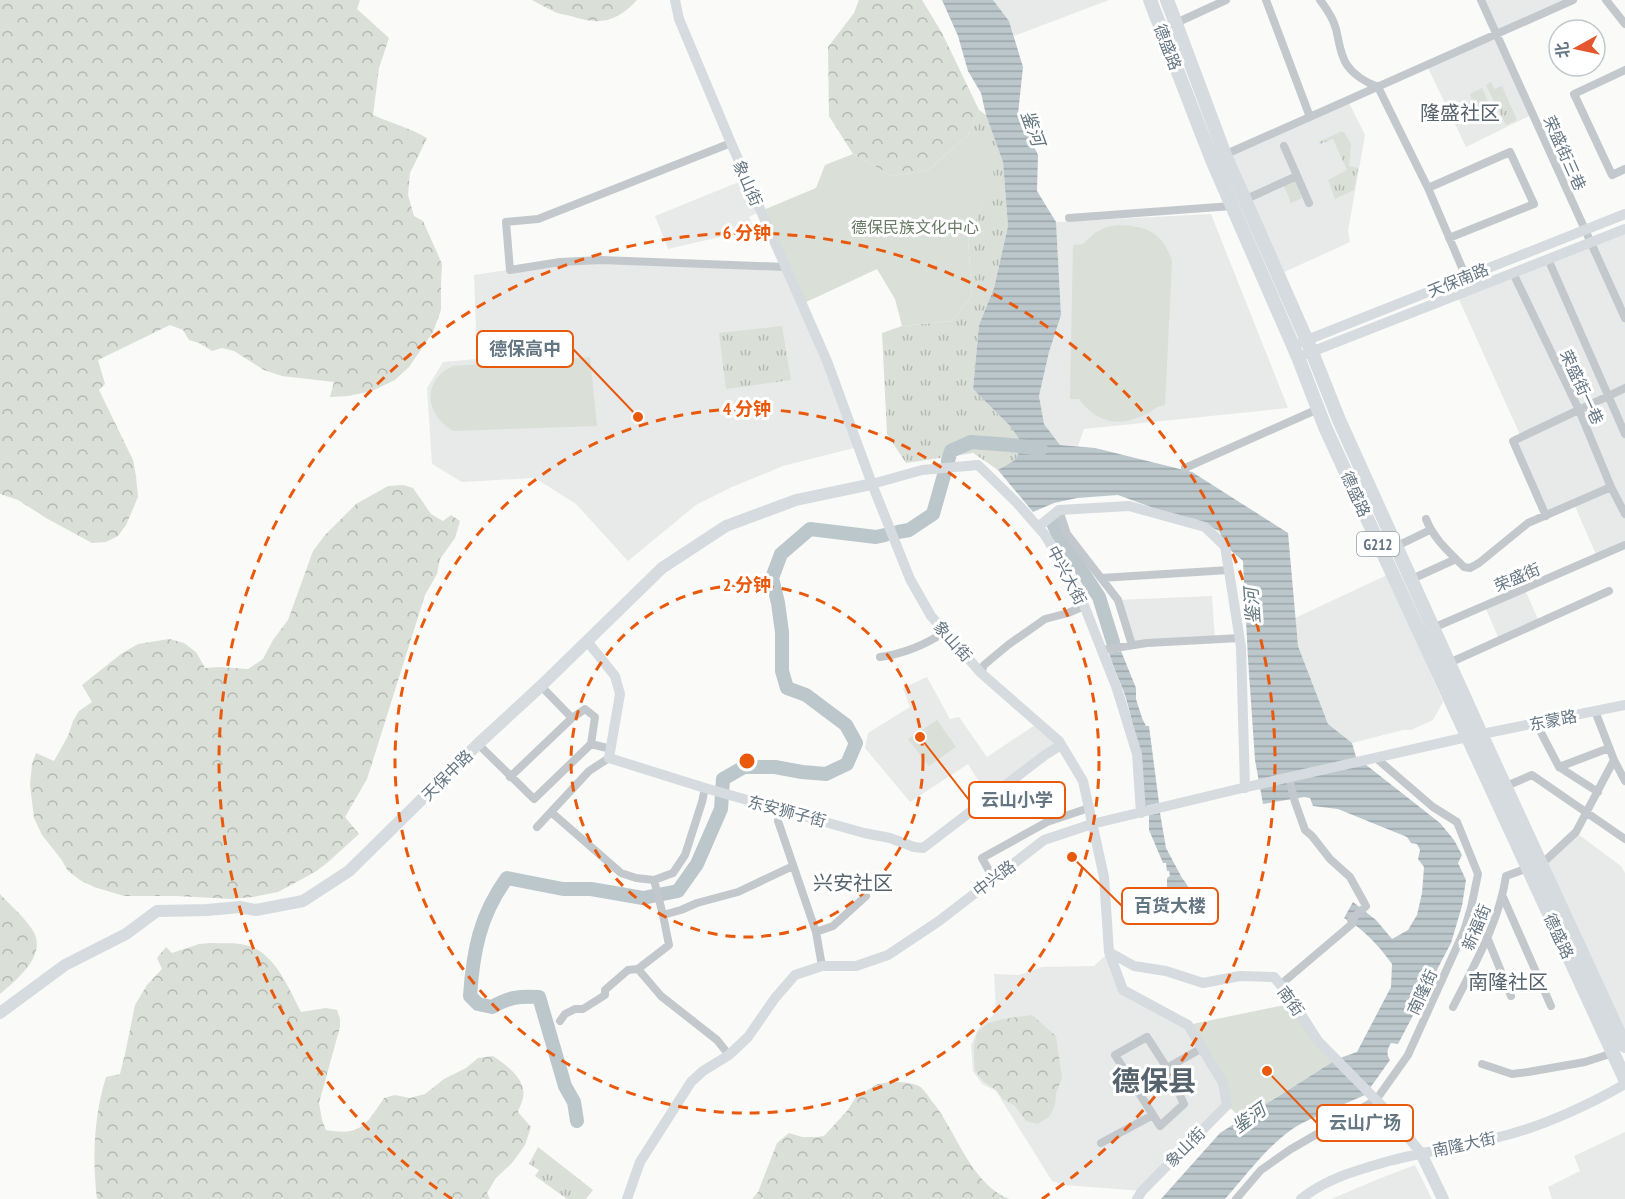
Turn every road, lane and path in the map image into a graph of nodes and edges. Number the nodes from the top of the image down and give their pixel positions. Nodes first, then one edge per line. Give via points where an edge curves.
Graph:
1 (675, 0) edge
2 (1150, 0) edge
3 (1167, 0) edge
4 (1226, 0) edge
5 (1266, 0) edge
6 (1320, 0) edge
7 (1481, 0) edge
8 (1573, 0) edge
9 (1606, 0) edge
10 (1176, 24) junction
11 (1625, 24) edge
12 (1497, 35) junction
13 (1625, 70) edge
14 (1378, 87) junction
15 (1310, 117) junction
16 (730, 144) junction
17 (1284, 146) dead end
18 (1218, 158) junction
19 (1625, 169) edge
20 (1297, 176) junction
21 (1428, 188) junction
22 (1245, 200) junction
23 (1309, 203) dead end
24 (1232, 206) junction
25 (1625, 214) edge
26 (1069, 218) dead end
27 (1625, 229) edge
28 (1585, 230) junction
29 (1449, 238) junction
30 (1591, 242) junction
31 (1548, 259) junction
32 (786, 267) junction
33 (1513, 273) junction
34 (1466, 277) junction
35 (1625, 318) edge
36 (1309, 346) junction
37 (1295, 352) junction
38 (1625, 388) edge
39 (1608, 396) junction
40 (1318, 409) junction
41 (1579, 410) junction
42 (1625, 434) edge
43 (1185, 468) dead end
44 (872, 484) junction
45 (1611, 487) junction
46 (1059, 510) junction
47 (1625, 514) edge
48 (1546, 516) junction
49 (1426, 519) dead end
50 (1038, 527) junction
51 (1430, 530) junction
52 (1625, 545) edge
53 (1397, 546) junction
54 (1456, 559) junction
55 (1229, 570) junction
56 (1101, 578) junction
57 (1412, 579) junction
58 (1609, 591) dead end
59 (1084, 606) junction
60 (1434, 628) junction
61 (944, 632) junction
62 (1419, 634) junction
63 (1240, 638) junction
64 (587, 642) junction
65 (1132, 645) junction
66 (1102, 650) junction
67 (880, 657) dead end
68 (1449, 663) junction
69 (981, 673) junction
70 (541, 687) junction
71 (1625, 705) edge
72 (1595, 711) junction
73 (572, 718) junction
74 (1536, 723) junction
75 (1474, 736) junction
76 (478, 744) junction
77 (591, 744) junction
78 (1061, 745) junction
79 (1609, 748) junction
80 (610, 753) junction
81 (1376, 758) junction
82 (1614, 760) junction
83 (1559, 767) junction
84 (510, 777) junction
85 (1289, 778) junction
86 (1625, 781) edge
87 (1250, 787) junction
88 (705, 788) junction
89 (1498, 789) junction
90 (1598, 792) junction
91 (1089, 808) junction
92 (780, 809) junction
93 (551, 812) junction
94 (1140, 813) junction
95 (1586, 814) junction
96 (1092, 824) junction
97 (537, 827) dead end
98 (1625, 839) edge
99 (1534, 865) junction
100 (793, 866) junction
101 (993, 878) junction
102 (654, 880) junction
103 (866, 896) dead end
104 (1503, 897) junction
105 (663, 915) junction
106 (816, 932) junction
107 (1487, 937) junction
108 (1109, 951) junction
109 (822, 966) junction
110 (638, 969) junction
111 (1280, 985) junction
112 (1511, 996) dead end
113 (1551, 1006) dead end
114 (1453, 1007) dead end
115 (0, 1013) edge
116 (560, 1021) dead end
117 (1202, 1048) junction
118 (1619, 1050) edge
119 (729, 1055) junction
120 (1482, 1064) dead end
121 (1167, 1068) junction
122 (1625, 1082) edge
123 (1376, 1100) junction
124 (1153, 1115) junction
125 (1101, 1143) dead end
126 (1421, 1153) junction
127 (627, 1199) edge
128 (1137, 1199) edge
129 (1236, 1199) edge
130 (1301, 1199) edge
131 (1443, 1199) edge

1 - 16 street, 象山街 via 679,19
2 - 18 highway, 德盛路 / G212
3 - 10 highway, G212
4 - 10 street
5 - 15 street
6 - 14 street via 1332,19 1348,67
7 - 12 street, 荣盛街三巷
8 - 12 street
9 - 11 street
10 - 18 highway, G212
12 - 14 street
12 - 28 street, 荣盛街三巷
13 - 19 street via 1574,94 1612,175
14 - 15 street
14 - 21 street
15 - 18 street
16 - 32 street, 象山街
16 - 32 street via 538,219 506,222 510,270 601,260
17 - 20 street
18 - 22 highway, G212
18 - 24 highway, 德盛路 / G212
20 - 22 street
20 - 23 street
21 - 29 street
21 - 29 street via 1510,152 1534,204
22 - 36 highway, G212
24 - 26 street
24 - 37 highway, 德盛路 / G212
25 - 28 street, 天保南路
27 - 30 street, 天保南路
28 - 30 street, 荣盛街三巷
28 - 34 street, 天保南路
29 - 34 street
30 - 31 street, 天保南路
30 - 35 street, 荣盛街三巷
31 - 33 street, 天保南路
31 - 39 street
32 - 44 street, 象山街 via 827,362
33 - 36 street, 天保南路
33 - 41 street, 荣盛街一巷
34 - 36 street, 天保南路
36 - 37 street, 天保南路
36 - 53 highway, G212
37 - 40 highway, 德盛路 / G212
38 - 39 street
39 - 41 street
39 - 42 street
40 - 43 street
40 - 62 highway, 德盛路 / G212
41 - 45 street, 荣盛街一巷
41 - 48 street via 1513,441
44 - 50 street, 中兴大街 via 922,470 978,465
44 - 61 street, 象山街 via 910,579
44 - 64 main road, 天保中路 via 796,500 726,526 662,568
45 - 47 street, 荣盛街一巷
45 - 48 street
46 - 50 street
46 - 55 street via 1130,506 1205,527 1225,546
46 - 56 street via 1067,534
48 - 54 street via 1528,524 1470,568
49 - 51 street
50 - 59 street, 中兴大街
51 - 53 street
51 - 54 street
52 - 60 street, 荣盛街
53 - 57 highway, G212
54 - 57 street
55 - 56 street
55 - 63 street
56 - 65 street via 1118,600
57 - 60 highway, G212
58 - 68 street
59 - 66 street, 中兴大街
59 - 69 street via 1045,620 1008,645 984,665
60 - 62 street, 荣盛街
60 - 68 highway, G212
61 - 67 street via 898,655
61 - 69 street, 象山街
62 - 75 highway, 德盛路 / G212
63 - 65 street
63 - 87 street
64 - 70 main road, 天保中路
64 - 80 street via 615,676 620,694
65 - 66 street
66 - 94 street, 中兴大街 via 1137,754
68 - 75 highway, G212
69 - 78 street, 象山街
70 - 73 street
70 - 76 main road, 天保中路
71 - 72 street, 东蒙路
72 - 74 street, 东蒙路
72 - 79 street
73 - 77 street via 585,709 595,717
73 - 84 street
74 - 75 street, 东蒙路
74 - 83 street
75 - 81 street, 中兴路
75 - 89 highway, 德盛路 / G212
76 - 84 street
76 - 115 main road, 天保中路 via 349,871 303,901 256,910 240,907 157,911 126,934 65,965
77 - 80 street
77 - 84 street via 534,799
78 - 91 street, 象山街 via 1083,781
78 - 92 street, 东安狮子街 via 923,849
79 - 82 street
79 - 83 street
80 - 88 street, 东安狮子街
80 - 93 street
81 - 85 street, 中兴路
81 - 123 street, 南隆街 via 1433,807 1457,822 1478,874 1464,931 1438,990 1408,1054
82 - 86 street
82 - 90 street
83 - 90 street
85 - 87 street, 中兴路
85 - 111 street via 1305,830 1350,877 1366,906 1351,920 1352,924
87 - 94 street, 中兴路
88 - 92 street, 东安狮子街
88 - 102 street via 685,855 673,873
89 - 95 street via 1532,775
89 - 99 highway, 德盛路 / G212
90 - 95 street
91 - 96 street, 象山街
91 - 101 street via 1047,822 982,858
92 - 100 street via 778,821
93 - 97 street
93 - 102 street via 621,873
94 - 96 street, 中兴路
95 - 98 street
95 - 99 street via 1576,832 1547,859
96 - 101 street, 中兴路 via 1044,840
96 - 108 street, 象山街 via 1104,877
99 - 104 street, 新福街 via 1506,876
99 - 118 highway, 德盛路 / G212
100 - 105 street via 738,892
100 - 106 street
101 - 109 street, 中兴路 via 888,955 856,966
102 - 105 street
103 - 106 street via 833,926
104 - 107 street, 新福街
104 - 113 street
105 - 110 street via 669,945
106 - 109 street
107 - 112 street
107 - 114 street, 新福街
108 - 111 street, 南街 via 1134,966 1203,983 1240,976 1274,977
108 - 117 street, 象山街 via 1124,990 1188,1025
109 - 119 street, 中兴路 via 795,975 748,1037
110 - 116 street via 628,970 605,990 605,995 583,1009 565,1014
110 - 119 street via 661,996 717,1040
111 - 123 street, 南街 via 1318,1041
117 - 121 street
117 - 128 street, 象山街 via 1223,1083 1227,1105
118 - 120 street via 1585,1062 1512,1074
118 - 122 highway, 德盛路 / G212
119 - 127 street, 中兴路 via 691,1082 640,1162
121 - 124 street via 1184,1104 1160,1126
121 - 124 street via 1147,1037 1115,1055
122 - 126 street, 南隆大街 via 1551,1120 1509,1134
123 - 126 street, 南街
123 - 129 street, 南隆街 via 1261,1170
124 - 125 street
126 - 130 street, 南隆大街 via 1350,1172
126 - 131 main road

